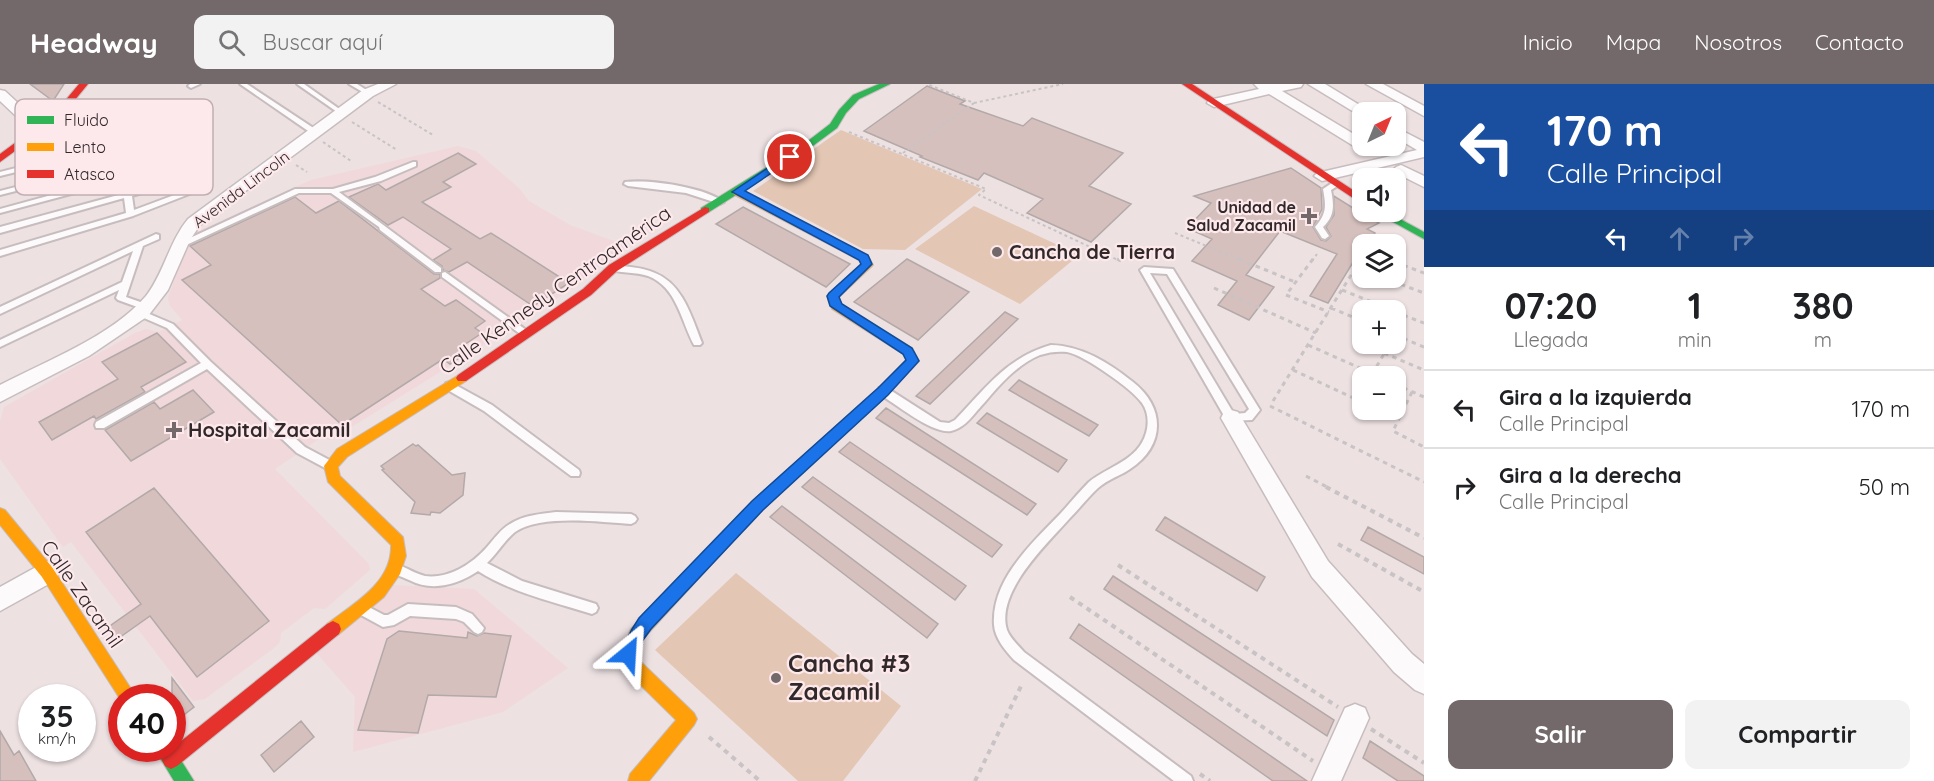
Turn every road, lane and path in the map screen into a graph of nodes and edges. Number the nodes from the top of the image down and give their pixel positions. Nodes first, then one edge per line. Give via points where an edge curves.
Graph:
1 (84, 84) edge
2 (243, 84) edge
3 (300, 84) edge
4 (389, 84) edge
5 (886, 84) edge
6 (927, 84) edge
7 (1063, 84) edge
8 (1186, 84) edge
9 (1296, 84) edge
10 (1315, 84) edge
11 (1373, 84) edge
12 (1266, 87) edge
13 (362, 90) edge
14 (0, 94) edge
15 (73, 99) edge
16 (974, 103) junction
17 (1214, 103) junction
18 (1352, 105) edge
19 (15, 108) edge
20 (1424, 112) edge
21 (341, 114) junction
22 (834, 126) junction
23 (315, 134) junction
24 (433, 135) dead end
25 (1406, 137) edge
26 (1352, 139) edge
27 (15, 148) edge
28 (1424, 148) edge
29 (397, 150) dead end
30 (903, 153) junction
31 (1424, 153) edge
32 (1379, 156) edge
33 (0, 159) edge
34 (351, 161) dead end
35 (413, 164) dead end
36 (1424, 165) edge
37 (1395, 166) junction
38 (1388, 168) edge
39 (15, 170) edge
40 (0, 174) edge
41 (1352, 177) edge
42 (1328, 180) junction
43 (1424, 182) edge
44 (628, 184) dead end
45 (15, 190) edge
46 (333, 191) junction
47 (737, 192) junction
48 (0, 194) edge
49 (59, 195) edge
50 (128, 195) joint
51 (182, 195) edge
52 (1352, 195) edge
53 (720, 202) junction
54 (0, 211) edge
55 (130, 214) junction
56 (1398, 222) edge
57 (0, 230) edge
58 (1175, 232) dead end
59 (1325, 236) dead end
60 (1424, 236) edge
61 (156, 237) dead end
62 (179, 245) junction
63 (139, 247) junction
64 (0, 253) edge
65 (1317, 254) dead end
66 (1125, 263) dead end
67 (1406, 266) edge
68 (613, 268) junction
69 (1424, 273) edge
70 (1352, 275) edge
71 (1295, 282) junction
72 (127, 283) junction
73 (1406, 286) edge
74 (1214, 288) dead end
75 (1342, 290) junction
76 (1424, 293) edge
77 (1367, 300) edge
78 (143, 310) junction
79 (1330, 310) junction
80 (0, 311) edge
81 (1406, 316) edge
82 (1352, 318) edge
83 (1424, 323) edge
84 (1316, 333) junction
85 (526, 334) junction
86 (1406, 340) edge
87 (697, 343) dead end
88 (0, 344) edge
89 (1308, 345) junction
90 (1424, 347) edge
91 (1386, 354) edge
92 (208, 364) junction
93 (1354, 366) edge
94 (1293, 369) junction
95 (1424, 370) edge
96 (450, 386) junction
97 (1406, 389) edge
98 (883, 391) junction
99 (1412, 392) junction
100 (0, 393) edge
101 (1352, 397) edge
102 (1424, 397) edge
103 (1273, 401) dead end
104 (1406, 404) edge
105 (1270, 406) dead end
106 (1231, 418) junction
107 (1398, 420) edge
108 (100, 425) dead end
109 (1424, 447) edge
110 (331, 466) junction
111 (575, 473) dead end
112 (1306, 476) dead end
113 (1424, 482) edge
114 (0, 514) edge
115 (631, 519) dead end
116 (1424, 538) edge
117 (1338, 544) dead end
118 (479, 565) junction
119 (1118, 565) dead end
120 (399, 569) junction
121 (47, 572) junction
122 (1424, 592) edge
123 (1070, 597) dead end
124 (0, 600) edge
125 (360, 608) junction
126 (592, 608) dead end
127 (478, 628) dead end
128 (1424, 681) edge
129 (120, 684) edge
130 (1022, 684) dead end
131 (1355, 718) junction
132 (702, 731) dead end
133 (186, 740) edge
134 (172, 762) edge
135 (1424, 763) edge
136 (1328, 777) edge
137 (185, 781) edge
138 (637, 781) edge
139 (759, 781) edge
140 (975, 781) edge
141 (1186, 781) edge

1 - 15 street
2 - 23 lane
3 - 21 lane
4 - 13 street, Avenida Lincoln
5 - 22 street, Calle Kennedy Centroamérica via 856,97
6 - 16 path
7 - 16 path
8 - 17 street
9 - 12 street
10 - 18 street
11 - 20 street
12 - 17 street
12 - 26 street
13 - 21 street, Avenida Lincoln
13 - 24 path
14 - 19 street
16 - 30 path
17 - 42 street
21 - 23 street, Avenida Lincoln
21 - 29 path
22 - 30 path
22 - 47 street, Calle Kennedy Centroamérica
23 - 34 path
23 - 62 street, Avenida Lincoln via 194,222
25 - 28 street
27 - 33 street
30 - 66 path via 987,189 980,195
31 - 37 street
32 - 37 street
35 - 46 lane via 378,179
36 - 37 street
37 - 38 street
37 - 43 street
39 - 40 lane
41 - 42 street
42 - 52 street
42 - 59 lane via 1330,205 1326,220 1319,227
44 - 53 lane via 675,187
45 - 48 lane
46 - 62 lane via 298,191
46 - 85 lane
47 - 53 street, Calle Kennedy Centroamérica
47 - 98 street via 864,258 867,264 833,296 836,306 908,351 913,361
49 - 54 lane
50 - 55 lane
50 - 57 lane
51 - 55 lane
53 - 68 street, Calle Kennedy Centroamérica
55 - 64 lane
56 - 60 street
58 - 71 path
61 - 63 lane
62 - 78 street, Avenida Lincoln via 158,292
63 - 72 lane
63 - 80 lane
65 - 71 path
67 - 69 path
68 - 85 street, Calle Kennedy Centroamérica via 587,292
68 - 87 lane via 656,276 672,290
70 - 75 path
71 - 79 path via 1286,295
72 - 78 lane via 122,300
72 - 88 lane
73 - 76 path
74 - 84 path
75 - 77 path
75 - 79 path
78 - 92 lane via 170,326
78 - 100 street, Avenida Lincoln via 111,334
79 - 82 path
79 - 84 path
81 - 83 path
84 - 89 path
85 - 96 street, Calle Kennedy Centroamérica
86 - 90 path
89 - 93 path
89 - 94 path
91 - 95 path
92 - 108 lane
92 - 110 lane via 301,450
94 - 101 path
94 - 103 path
96 - 110 street, Calle Kennedy Centroamérica via 342,453
96 - 111 lane via 488,408
97 - 99 path
98 - 138 street via 758,505 637,634 629,649 631,664 688,719
98 - 141 lane via 933,423 952,426 1017,364 1053,347 1083,355 1144,397 1154,423 1145,446 1129,463 1096,483 1031,552 1006,590 1000,627 1019,656
99 - 102 path
99 - 104 path
105 - 113 path
106 - 106 lane via 1248,417 1254,410 1170,271 1144,270
106 - 128 street via 1320,569 1403,663
107 - 109 path via 1393,431
110 - 120 street via 333,478 398,542
112 - 116 path
114 - 121 street, Calle Zacamil
115 - 118 lane via 575,516 532,520 515,526
117 - 122 path
118 - 120 lane via 443,580 423,580
118 - 126 lane via 518,587
119 - 131 path
120 - 125 street
121 - 124 street
121 - 129 street, Calle Zacamil
123 - 136 path
125 - 127 lane via 383,621 408,610 456,613
125 - 133 street
130 - 140 path
131 - 135 path
131 - 136 street
132 - 139 path
134 - 137 street

